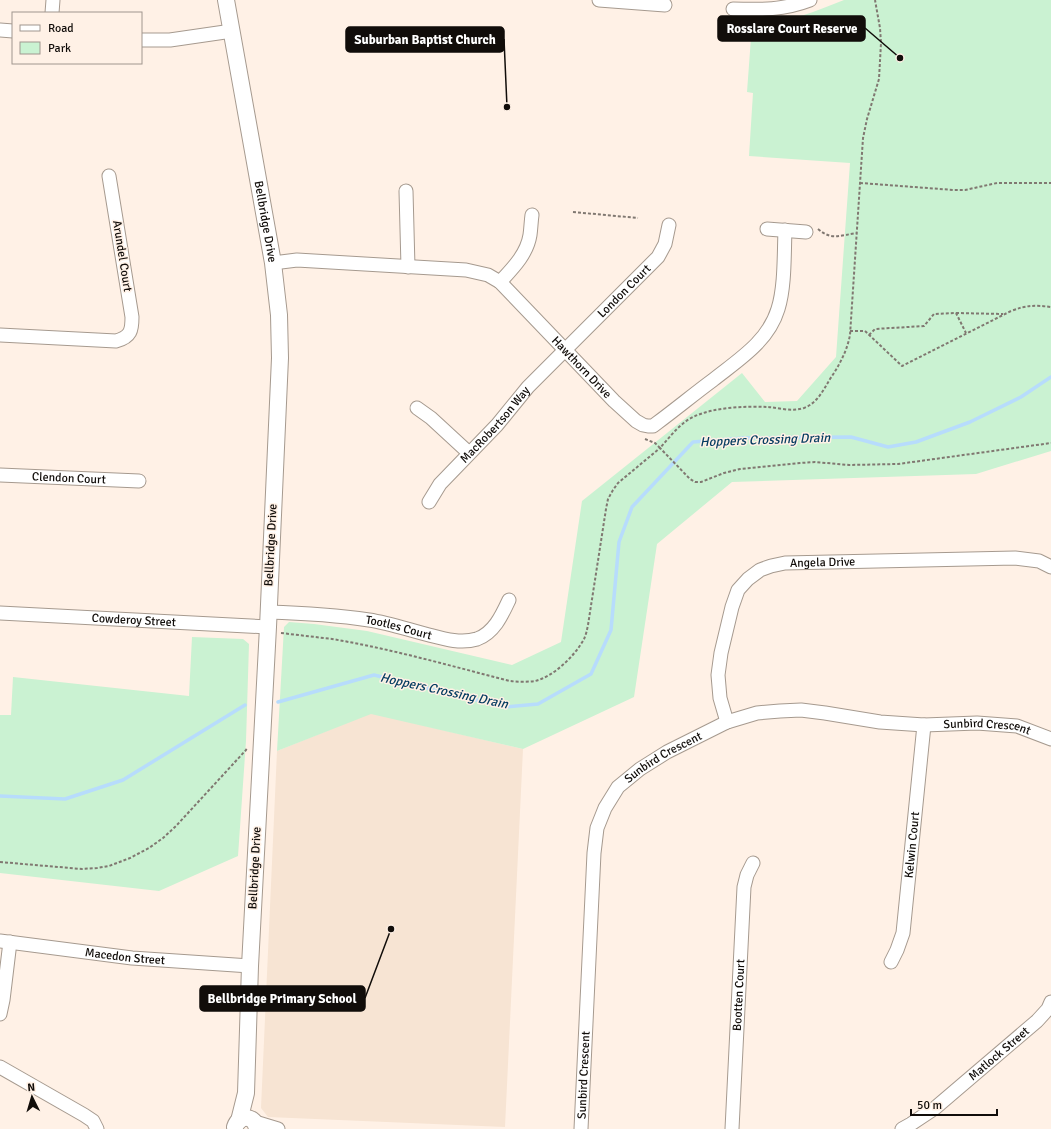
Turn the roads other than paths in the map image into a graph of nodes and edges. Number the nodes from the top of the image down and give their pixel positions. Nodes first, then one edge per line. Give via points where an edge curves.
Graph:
1 (53, 0) edge
2 (226, 0) edge
3 (599, 0) edge
4 (810, 0) edge
5 (664, 5) dead end
6 (733, 9) dead end
7 (52, 12) edge
8 (0, 30) edge
9 (12, 31) edge
10 (232, 31) junction
11 (142, 40) edge
12 (109, 176) dead end
13 (406, 191) dead end
14 (532, 216) dead end
15 (669, 224) dead end
16 (767, 229) dead end
17 (785, 230) junction
18 (812, 230) road end
19 (273, 263) junction
20 (408, 267) junction
21 (500, 282) junction
22 (0, 335) edge
23 (565, 349) junction
24 (416, 408) dead end
25 (469, 453) junction
26 (0, 475) edge
27 (139, 481) dead end
28 (429, 502) dead end
29 (1051, 567) edge
30 (508, 600) dead end
31 (0, 613) edge
32 (268, 619) junction
33 (727, 722) junction
34 (924, 724) junction
35 (1051, 739) edge
36 (753, 863) dead end
37 (5, 941) edge
38 (891, 962) dead end
39 (250, 966) junction
40 (1051, 1002) edge
41 (0, 1014) edge
42 (0, 1067) edge
43 (248, 1124) edge
44 (98, 1129) edge
45 (278, 1129) edge
46 (581, 1129) edge
47 (732, 1129) edge
48 (902, 1129) edge

1 - 7 street
2 - 10 street, Bellbridge Drive
3 - 5 street
4 - 6 street via 791,7 775,9
8 - 9 street
10 - 11 street via 170,40
10 - 19 street, Bellbridge Drive
12 - 22 street, Arundel Court via 134,339 116,341
13 - 20 street
14 - 21 street via 527,248
15 - 23 street, London Court via 665,244 658,257
16 - 17 street
17 - 18 street
17 - 23 street, Hawthorn Drive via 782,294 773,323 765,335 750,350 653,426 636,421
19 - 20 street, Hawthorn Drive via 297,260
19 - 32 street, Bellbridge Drive via 279,315 280,358
20 - 21 street, Hawthorn Drive via 472,272 488,275
21 - 23 street, Hawthorn Drive
23 - 25 street, MacRobertson Way
24 - 25 street via 431,418
25 - 28 street, MacRobertson Way via 440,484
26 - 27 street, Clendon Court
29 - 33 street, Angela Drive via 1028,558 1015,558 785,563 760,570 738,590 721,653 718,675 720,698
30 - 32 street, Tootles Court via 495,625 487,634 463,642 370,620 325,614
31 - 32 street, Cowderoy Street
32 - 39 street, Bellbridge Drive
33 - 34 street, Sunbird Crescent via 758,713 801,710 880,722
33 - 46 street, Sunbird Crescent via 667,752 640,769 618,788 605,808 597,828
34 - 35 street, Sunbird Crescent via 977,723 1018,726
34 - 38 street, Kelwin Court via 903,933
36 - 47 street, Bootten Court via 744,887
37 - 39 street, Macedon Street via 132,958
37 - 41 street via 3,1000
39 - 43 street, Bellbridge Drive via 246,1093
40 - 48 street, Matlock Street via 1038,1021 935,1108
42 - 44 street via 84,1115 93,1121
43 - 45 street

